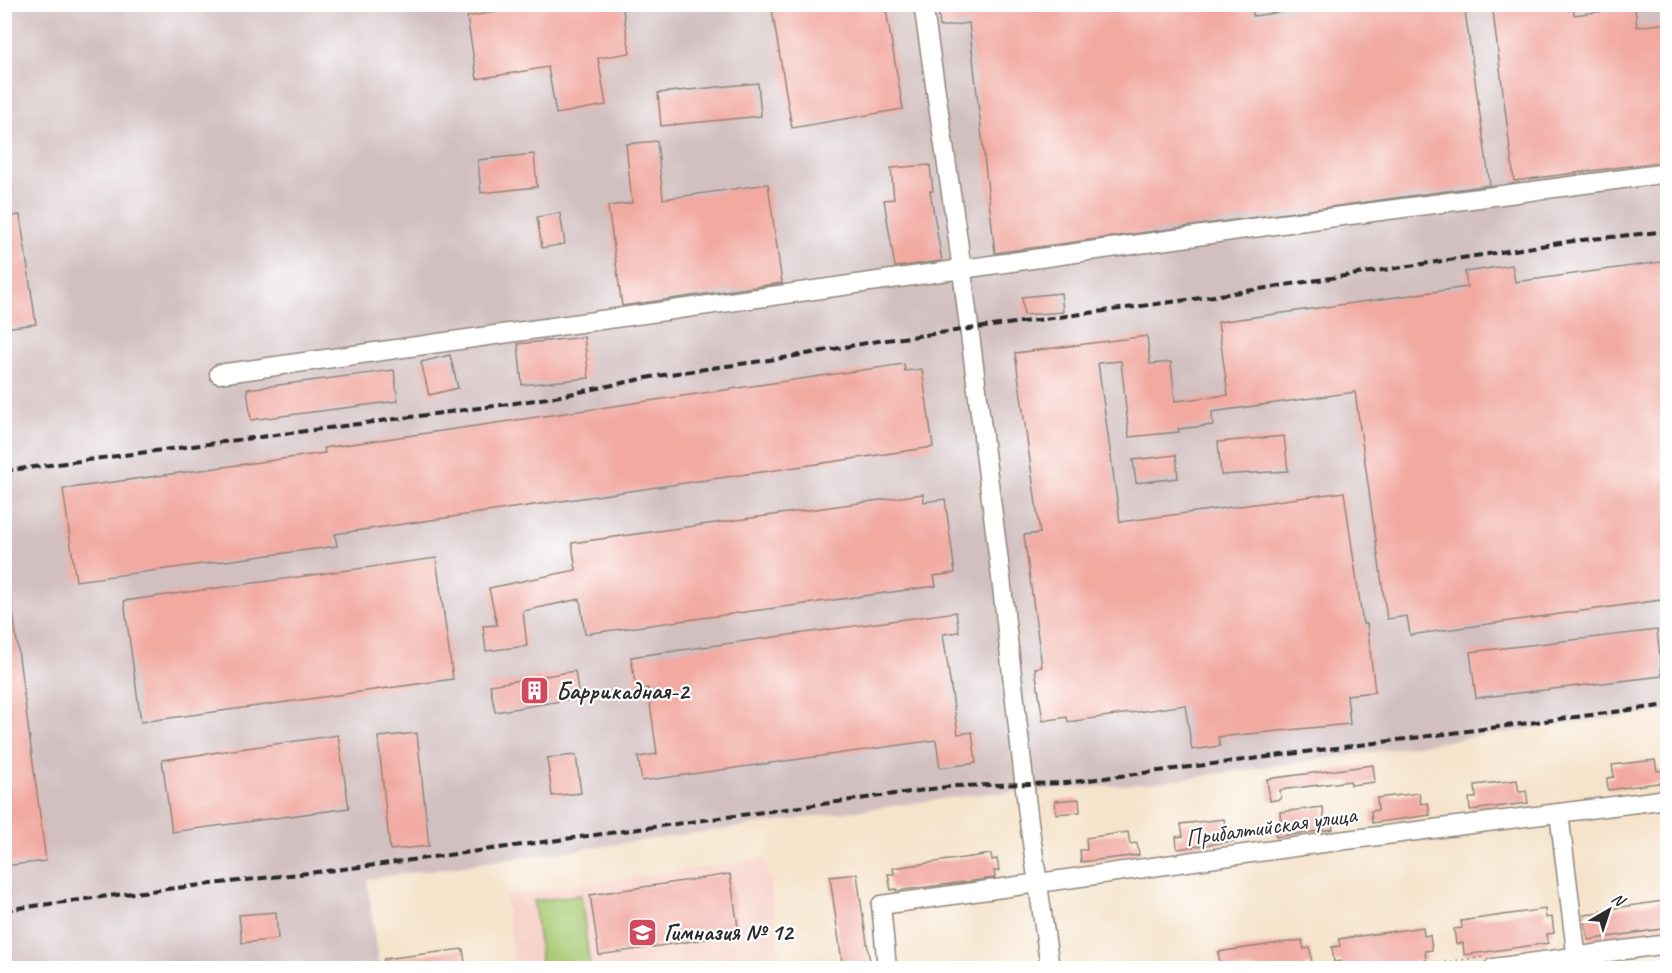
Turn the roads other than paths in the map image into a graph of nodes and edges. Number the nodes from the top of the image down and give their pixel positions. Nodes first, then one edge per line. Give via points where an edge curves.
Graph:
1 (923, 4) edge
2 (1668, 173) edge
3 (962, 270) junction
4 (219, 374) dead end
5 (1668, 799) edge
6 (1559, 813) junction
7 (1039, 882) junction
8 (1668, 944) edge
9 (1578, 963) edge
10 (887, 969) edge
11 (1050, 969) edge
12 (1493, 969) edge

1 - 3 street
2 - 3 street
3 - 4 street
3 - 7 street
5 - 6 street, Прибалтийская улица
6 - 7 street, Прибалтийская улица
6 - 9 street
7 - 10 street, Прибалтийская улица via 881,905
7 - 11 street
8 - 9 street
9 - 12 street

